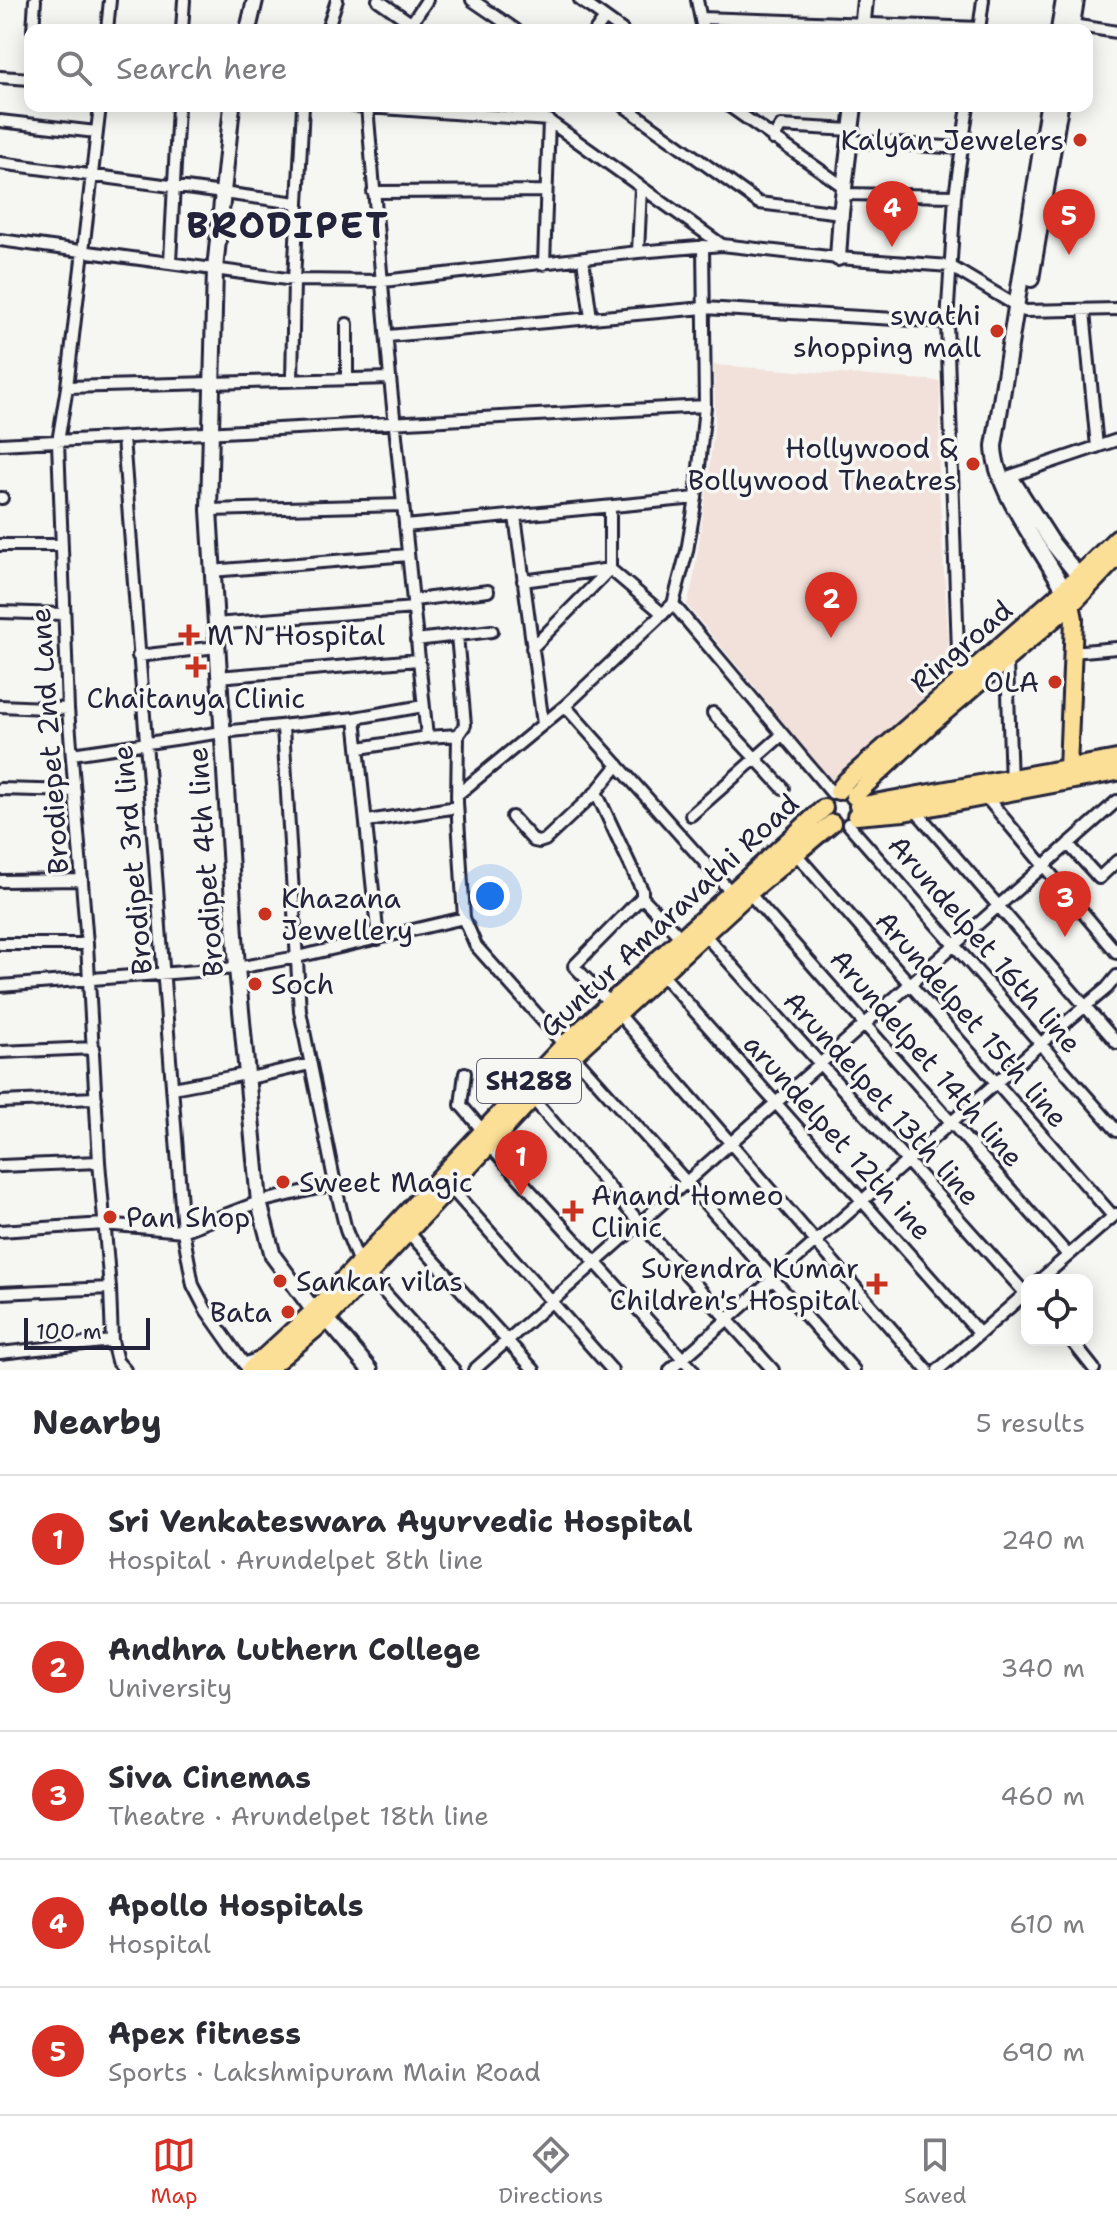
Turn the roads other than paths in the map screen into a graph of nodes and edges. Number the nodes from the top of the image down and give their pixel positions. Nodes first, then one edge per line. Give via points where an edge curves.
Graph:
1 (35, 0) edge
2 (110, 0) edge
3 (184, 0) edge
4 (255, 0) edge
5 (337, 0) edge
6 (378, 0) edge
7 (427, 0) edge
8 (472, 0) edge
9 (580, 0) edge
10 (597, 0) edge
11 (697, 0) edge
12 (865, 0) edge
13 (983, 0) edge
14 (1064, 0) edge
15 (1076, 0) edge
16 (602, 16) junction
17 (701, 18) junction
18 (33, 24) edge
19 (108, 24) edge
20 (182, 24) edge
21 (249, 24) edge
22 (329, 24) edge
23 (407, 24) edge
24 (410, 24) edge
25 (507, 24) edge
26 (599, 24) edge
27 (613, 24) edge
28 (702, 24) edge
29 (822, 24) edge
30 (863, 24) edge
31 (981, 24) edge
32 (1067, 24) edge
33 (1068, 24) edge
34 (1093, 30) edge
35 (1117, 32) edge
36 (0, 77) edge
37 (24, 79) edge
38 (99, 112) edge
39 (178, 112) edge
40 (231, 112) edge
41 (303, 112) edge
42 (367, 112) edge
43 (445, 112) edge
44 (539, 112) edge
45 (632, 112) edge
46 (737, 112) edge
47 (853, 112) edge
48 (967, 112) edge
49 (1047, 112) edge
50 (1059, 112) edge
51 (549, 120) junction
52 (0, 121) edge
53 (96, 132) junction
54 (851, 135) junction
55 (773, 139) junction
56 (962, 148) junction
57 (0, 163) edge
58 (91, 175) junction
59 (641, 187) junction
60 (176, 188) junction
61 (546, 191) junction
62 (844, 191) junction
63 (373, 192) junction
64 (223, 193) junction
65 (955, 196) junction
66 (297, 203) junction
67 (841, 213) junction
68 (0, 240) edge
69 (722, 245) junction
70 (703, 246) junction
71 (83, 250) junction
72 (638, 252) junction
73 (838, 258) junction
74 (583, 259) junction
75 (170, 262) junction
76 (544, 264) junction
77 (950, 266) junction
78 (215, 269) junction
79 (294, 280) junction
80 (383, 281) junction
81 (704, 308) junction
82 (1021, 309) junction
83 (1117, 309) edge
84 (1084, 311) junction
85 (591, 318) junction
86 (947, 322) junction
87 (347, 324) dead end
88 (388, 336) junction
89 (347, 377) junction
90 (390, 378) junction
91 (292, 381) junction
92 (211, 383) junction
93 (67, 387) junction
94 (705, 406) junction
95 (395, 423) junction
96 (210, 433) junction
97 (123, 438) junction
98 (1117, 440) edge
99 (58, 442) junction
100 (0, 444) edge
101 (1097, 447) junction
102 (1010, 476) junction
103 (696, 498) junction
104 (403, 505) junction
105 (610, 507) junction
106 (209, 510) junction
107 (515, 516) junction
108 (405, 526) junction
109 (1117, 538) edge
110 (0, 545) edge
111 (62, 545) junction
112 (408, 555) junction
113 (1117, 557) edge
114 (610, 569) junction
115 (211, 571) junction
116 (523, 581) junction
117 (1083, 582) junction
118 (488, 591) dead end
119 (1068, 597) junction
120 (414, 604) junction
121 (673, 604) junction
122 (0, 612) edge
123 (63, 614) junction
124 (663, 614) junction
125 (215, 624) junction
126 (492, 631) dead end
127 (457, 635) junction
128 (416, 640) junction
129 (217, 647) junction
130 (532, 648) junction
131 (1117, 648) edge
132 (1072, 652) junction
133 (138, 656) junction
134 (418, 660) junction
135 (1007, 662) junction
136 (218, 677) junction
137 (959, 682) junction
138 (0, 706) edge
139 (423, 706) junction
140 (565, 706) junction
141 (68, 709) junction
142 (713, 713) dead end
143 (355, 718) junction
144 (543, 724) junction
145 (283, 727) junction
146 (223, 732) junction
147 (458, 735) junction
148 (782, 735) junction
149 (427, 737) junction
150 (147, 743) junction
151 (360, 748) junction
152 (72, 754) junction
153 (756, 757) junction
154 (1117, 759) edge
155 (618, 765) junction
156 (1068, 769) junction
157 (1117, 772) edge
158 (1011, 785) junction
159 (783, 788) dead end
160 (0, 789) edge
161 (75, 791) junction
162 (596, 792) junction
163 (986, 797) junction
164 (457, 801) junction
165 (1117, 801) edge
166 (843, 807) junction
167 (915, 810) junction
168 (691, 815) dead end
169 (512, 817) dead end
170 (368, 821) junction
171 (1068, 844) junction
172 (796, 854) junction
173 (1117, 861) edge
174 (1044, 866) junction
175 (82, 880) junction
176 (0, 881) edge
177 (731, 892) junction
178 (749, 893) junction
179 (642, 897) junction
180 (1000, 906) junction
181 (464, 918) junction
182 (704, 934) junction
183 (680, 937) junction
184 (378, 939) junction
185 (0, 944) edge
186 (87, 944) junction
187 (955, 946) junction
188 (1117, 953) edge
189 (297, 957) junction
190 (237, 968) junction
191 (656, 968) junction
192 (165, 973) junction
193 (1117, 976) edge
194 (89, 979) junction
195 (908, 985) junction
196 (0, 986) edge
197 (1084, 1006) junction
198 (614, 1008) junction
199 (866, 1023) junction
200 (1115, 1036) edge
201 (1039, 1045) junction
202 (94, 1048) junction
203 (567, 1051) junction
204 (0, 1052) edge
205 (310, 1064) junction
206 (820, 1064) junction
207 (465, 1073) dead end
208 (246, 1076) junction
209 (996, 1083) junction
210 (173, 1088) junction
211 (96, 1098) junction
212 (533, 1099) junction
213 (0, 1102) edge
214 (776, 1103) junction
215 (951, 1124) junction
216 (1117, 1131) edge
217 (486, 1138) junction
218 (730, 1143) junction
219 (99, 1162) junction
220 (907, 1162) junction
221 (0, 1166) edge
222 (686, 1182) junction
223 (335, 1184) junction
224 (449, 1186) junction
225 (863, 1201) junction
226 (259, 1202) junction
227 (1115, 1214) edge
228 (640, 1223) junction
229 (104, 1224) junction
230 (0, 1231) edge
231 (183, 1231) junction
232 (409, 1233) junction
233 (816, 1240) junction
234 (1068, 1255) junction
235 (596, 1261) junction
236 (363, 1269) junction
237 (1047, 1274) edge
238 (772, 1279) junction
239 (1021, 1287) edge
240 (110, 1288) junction
241 (0, 1293) edge
242 (1021, 1296) edge
243 (551, 1300) junction
244 (320, 1318) junction
245 (728, 1319) junction
246 (979, 1333) junction
247 (508, 1340) junction
248 (112, 1341) junction
249 (1076, 1346) edge
250 (0, 1353) edge
251 (683, 1359) junction
252 (273, 1366) edge
253 (244, 1368) edge
254 (1094, 1369) edge
255 (125, 1370) edge
256 (358, 1370) edge
257 (370, 1370) edge
258 (454, 1370) edge
259 (474, 1370) edge
260 (534, 1370) edge
261 (612, 1370) edge
262 (670, 1370) edge
263 (693, 1370) edge
264 (773, 1370) edge
265 (854, 1370) edge
266 (927, 1370) edge
267 (938, 1370) edge

1 - 18 street
2 - 19 street
3 - 20 street
4 - 21 street
5 - 22 street
6 - 23 street
7 - 24 street
8 - 25 street
9 - 16 street
10 - 16 street
11 - 17 street
12 - 30 street
13 - 31 street
14 - 32 street
15 - 33 street
16 - 26 street
16 - 27 street
17 - 28 street
17 - 29 street
34 - 35 street
36 - 37 street
38 - 53 street, Brodiepet 2nd Lane
39 - 60 street
40 - 64 street, Brodipet 4th line
41 - 66 street
42 - 63 street
43 - 51 street
44 - 51 street
45 - 67 street via 759,203
46 - 55 street
47 - 54 street
48 - 56 street
49 - 82 street
50 - 82 street
51 - 59 street
51 - 61 street
52 - 53 street
53 - 58 street, Brodiepet 2nd Lane
54 - 55 street via 781,126
54 - 56 street
54 - 62 street
55 - 62 street
56 - 65 street
57 - 58 street
58 - 60 street
58 - 71 street, Brodiepet 2nd Lane
59 - 69 street
59 - 72 street
60 - 64 street
60 - 75 street
61 - 63 street
61 - 76 street
62 - 65 street
62 - 67 street
63 - 80 street
64 - 66 street
64 - 78 street, Brodipet 4th line
65 - 77 street
66 - 79 street
67 - 73 street
68 - 71 street
69 - 70 street
69 - 73 street
70 - 72 street
70 - 81 street
71 - 75 street
71 - 93 street, Brodiepet 2nd Lane
72 - 74 street
73 - 77 street
74 - 76 street
74 - 85 street
75 - 78 street
76 - 80 street
77 - 82 street
77 - 86 street
78 - 79 street
78 - 92 street, Brodipet 4th line
79 - 80 street
79 - 91 street
80 - 88 street
81 - 85 street
81 - 86 street
81 - 94 street
82 - 84 street
82 - 102 street via 1003,449
82 - 119 street via 994,458 1002,483
83 - 84 street
84 - 101 street
85 - 88 street
86 - 137 street
87 - 89 street
88 - 90 street
89 - 90 street
89 - 91 street
90 - 95 street
91 - 92 street
92 - 93 street
92 - 96 street, Brodipet 4th line
93 - 99 street, Brodiepet 2nd Lane
94 - 95 street
94 - 103 street
95 - 96 street
95 - 104 street
96 - 97 street
96 - 106 street, Brodipet 4th line
97 - 99 street
97 - 133 street, Brodipet 3rd line
98 - 101 street
99 - 100 street
99 - 111 street, Brodiepet 2nd Lane
101 - 102 street
102 - 117 street
103 - 105 street
103 - 121 street
104 - 106 street
104 - 108 street
105 - 107 street
105 - 114 street
106 - 115 street, Brodipet 4th line
107 - 108 street
107 - 116 street
108 - 112 street
109 - 117 main road, Ringroad
110 - 111 street
111 - 123 street, Brodiepet 2nd Lane
112 - 115 street
112 - 120 street
113 - 117 main road, Ringroad
114 - 116 street
114 - 124 street
114 - 130 street
115 - 125 street, Brodipet 4th line
116 - 130 street
117 - 119 main road, Ringroad
118 - 120 street
119 - 132 main road via 1074,619
119 - 135 main road, Ringroad
119 - 137 main road, Ringroad
120 - 125 street
120 - 128 street
121 - 124 street
121 - 148 street, Arundelpet 16th line
122 - 123 street
123 - 141 street, Brodiepet 2nd Lane
124 - 140 street
125 - 129 street, Brodipet 4th line
126 - 127 street
127 - 128 street
127 - 147 street via 465,725
128 - 134 street
129 - 133 street
129 - 136 street, Brodipet 4th line
130 - 144 street
131 - 132 street
132 - 156 main road
133 - 150 street, Brodipet 3rd line
134 - 136 street
134 - 139 street
135 - 158 street
135 - 166 main road, Ringroad
136 - 146 street, Brodipet 4th line
137 - 166 main road, Ringroad via 846,781
138 - 141 street
139 - 143 street
139 - 149 street
140 - 144 street
140 - 155 street
141 - 152 street, Brodiepet 2nd Lane
142 - 153 street
143 - 145 street
143 - 151 street
144 - 164 street
145 - 146 street
145 - 189 street
146 - 150 street
146 - 190 street, Brodipet 4th line
147 - 149 street
147 - 164 street
148 - 153 street
148 - 166 street, Arundelpet 16th line
149 - 151 street
150 - 152 street
150 - 192 street, Brodipet 3rd line
151 - 170 street
152 - 161 street, Brodiepet 2nd Lane
153 - 159 street
153 - 168 street
154 - 156 main road
155 - 162 street
155 - 177 street
156 - 158 main road
157 - 158 main road
158 - 163 main road
158 - 166 main road
160 - 161 street
161 - 175 street, Brodiepet 2nd Lane
162 - 169 street via 539,842
162 - 179 street
163 - 167 main road
163 - 174 street
164 - 170 street
164 - 181 street
165 - 171 street
166 - 167 main road
166 - 172 main road, SH288
166 - 177 main road, Guntur Amaravathi Road / SH288
166 - 187 street, Arundelpet 16th line
167 - 180 street
170 - 184 street
171 - 173 street via 1099,878
171 - 174 street
172 - 178 main road, SH288
172 - 195 street, Arundelpet 15th line
174 - 180 street
174 - 188 street
175 - 176 street
175 - 186 street, Brodiepet 2nd Lane
177 - 183 main road, Guntur Amaravathi Road / SH288
178 - 182 main road, SH288
178 - 199 street, Arundelpet 14th line
179 - 183 street
179 - 198 street via 574,966
180 - 187 street
180 - 197 street
181 - 184 street
181 - 203 street via 476,946
182 - 191 main road, SH288
182 - 206 street, Arundelpet 13th line
183 - 191 main road, Guntur Amaravathi Road / SH288
184 - 189 street
185 - 186 street
186 - 194 street, Brodiepet 2nd Lane
187 - 195 street
187 - 201 street, Arundelpet 16th line
189 - 190 street
189 - 205 street
190 - 192 street
190 - 208 street, Brodipet 4th line
191 - 198 main road, Guntur Amaravathi Road / SH288
191 - 214 street, arundelpet 12th ine
192 - 194 street
192 - 210 street, Brodipet 3rd line
193 - 197 street
194 - 196 street
194 - 202 street, Brodiepet 2nd Lane
195 - 199 street
195 - 209 street, Arundelpet 15th line
197 - 200 street
197 - 201 street
198 - 203 main road, Guntur Amaravathi Road / SH288
198 - 218 street
199 - 206 street
199 - 215 street, Arundelpet 14th line
201 - 209 street
201 - 216 street, Arundelpet 16th line
202 - 204 street
202 - 211 street, Brodiepet 2nd Lane
203 - 212 main road, SH288
203 - 217 main road, Guntur Amaravathi Road / SH288
203 - 222 street
205 - 208 street
205 - 223 street
206 - 214 street
206 - 220 street, Arundelpet 13th line
207 - 217 street via 461,1105
208 - 210 street
208 - 226 street, Brodipet 4th line
209 - 215 street
209 - 227 street, Arundelpet 15th line
210 - 231 street, Brodipet 3rd line
211 - 213 street
211 - 219 street, Brodiepet 2nd Lane
212 - 217 main road, SH288
212 - 228 street
214 - 218 street
214 - 225 street, arundelpet 12th ine
215 - 220 street
215 - 234 street, Arundelpet 14th line
217 - 224 main road, SH288
217 - 235 street
217 - 236 main road, Guntur Amaravathi Road / SH288
218 - 222 street
218 - 233 street
219 - 221 street
219 - 229 street, Brodiepet 2nd Lane
220 - 225 street
220 - 239 street, Arundelpet 13th line
222 - 228 street
222 - 238 street
223 - 226 street
223 - 236 street
224 - 232 main road, SH288
224 - 243 street
225 - 233 street
225 - 246 street, arundelpet 12th ine
226 - 231 street
226 - 244 street, Brodipet 4th line via 273,1256
227 - 234 street
228 - 235 street
228 - 245 street
229 - 230 street
229 - 231 street
229 - 240 street, Brodiepet 2nd Lane
231 - 253 street, Brodipet 3rd line via 193,1285
232 - 236 main road, SH288
232 - 247 street
233 - 238 street
233 - 266 street
234 - 237 street
235 - 243 street
235 - 251 street
236 - 244 main road, Guntur Amaravathi Road / SH288
236 - 258 street
238 - 245 street
238 - 265 street
240 - 241 street
240 - 248 street, Brodiepet 2nd Lane
242 - 246 street
243 - 247 street
243 - 261 street
244 - 252 main road, Guntur Amaravathi Road / SH288
244 - 256 street
244 - 257 street
245 - 251 street
245 - 264 street
246 - 267 street
247 - 259 street
247 - 260 street
248 - 250 street
248 - 255 street, Brodiepet 2nd Lane
249 - 254 street
251 - 262 street
251 - 263 street
252 - 253 main road, Guntur Amaravathi Road / SH288

